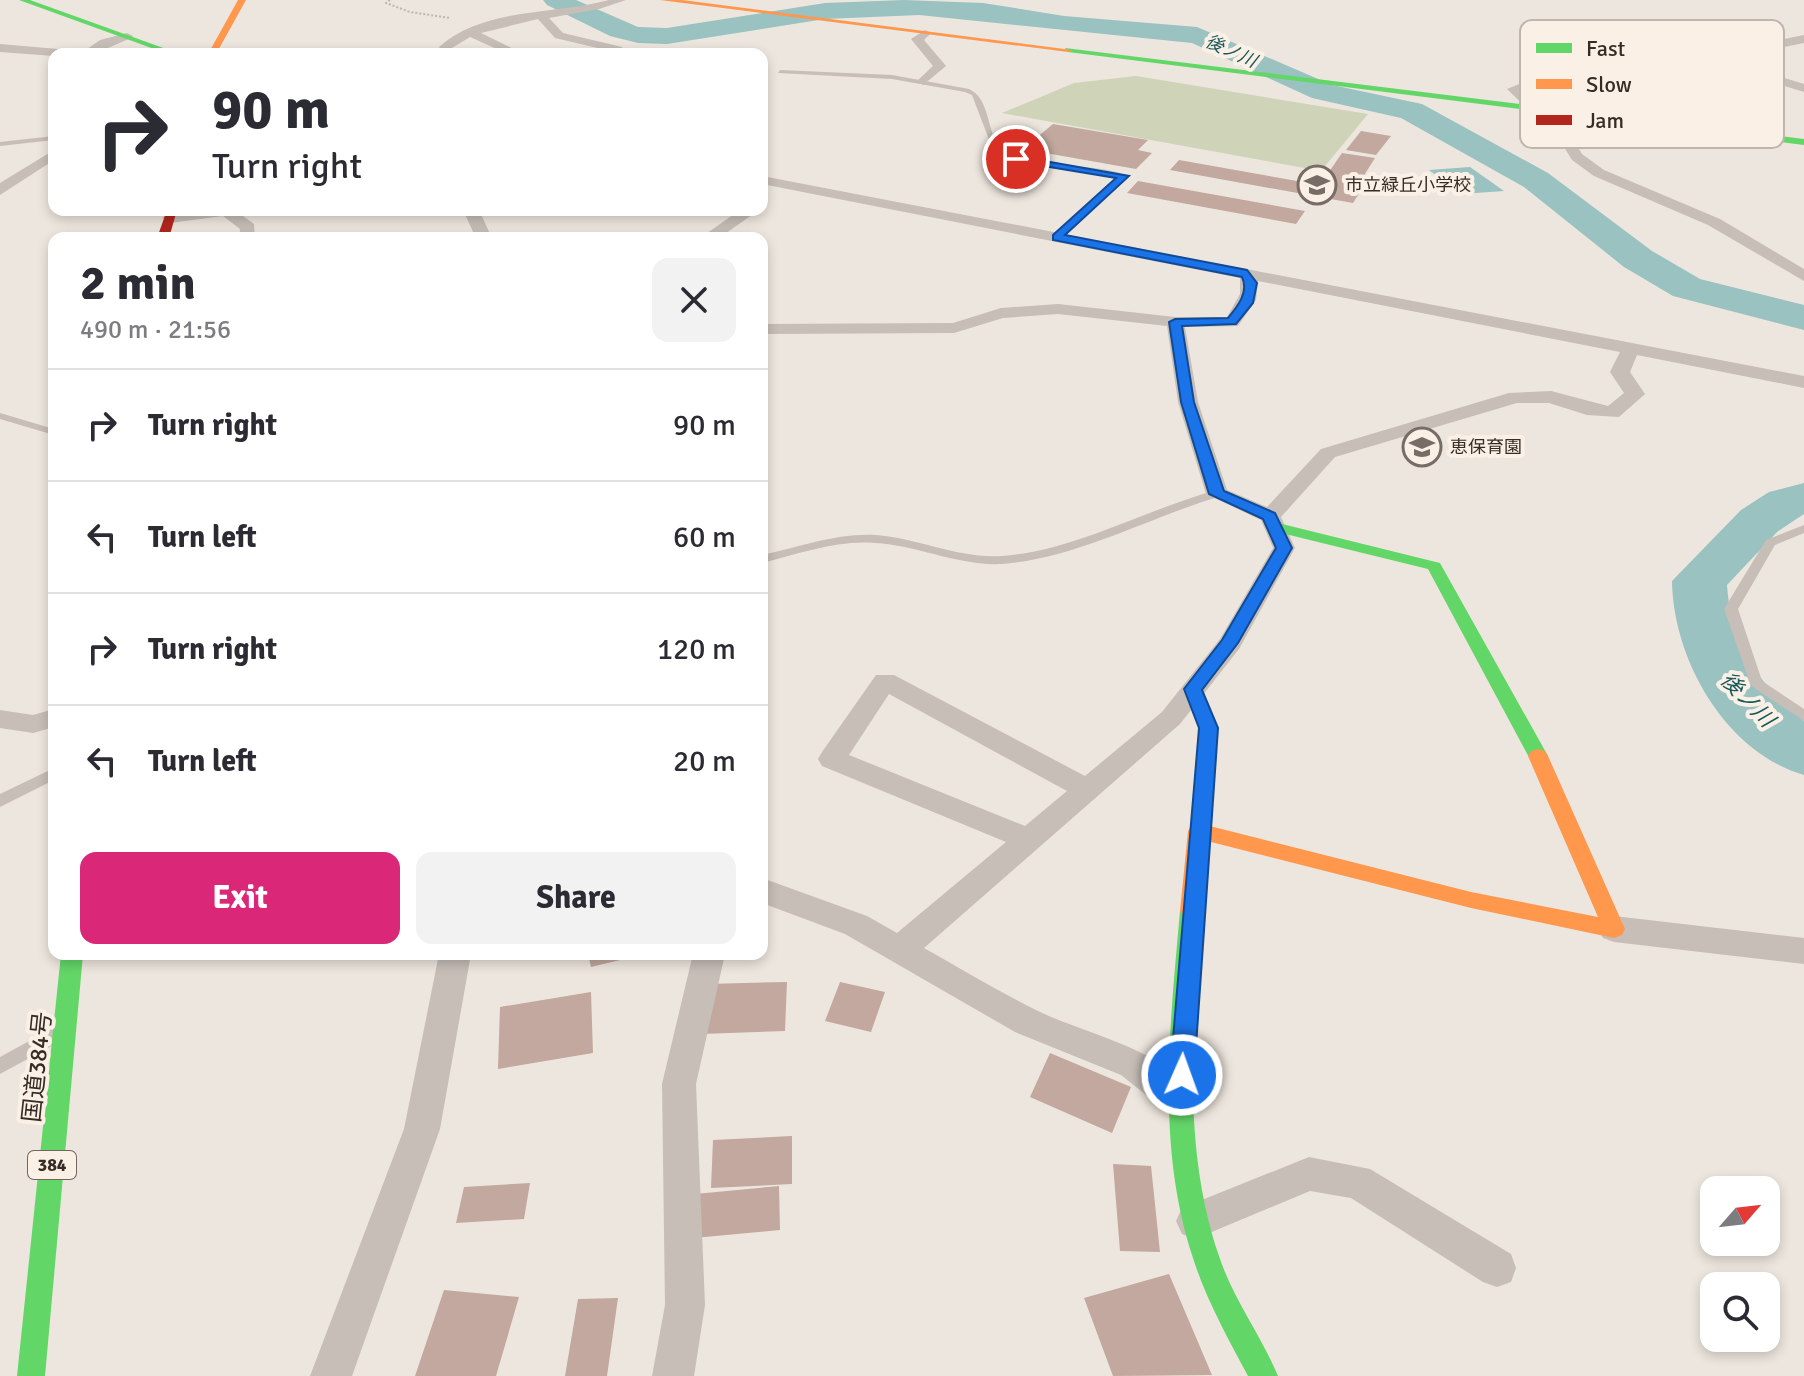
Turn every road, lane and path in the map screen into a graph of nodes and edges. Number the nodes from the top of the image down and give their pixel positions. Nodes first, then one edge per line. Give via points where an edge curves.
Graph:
1 (23, 0) edge
2 (242, 0) edge
3 (390, 0) edge
4 (621, 0) edge
5 (664, 0) edge
6 (539, 14) junction
7 (494, 26) junction
8 (470, 33) junction
9 (925, 33) junction
10 (127, 36) junction
11 (1804, 39) edge
12 (1784, 43) edge
13 (1784, 46) edge
14 (0, 48) edge
15 (96, 48) edge
16 (160, 48) edge
17 (215, 48) edge
18 (446, 48) edge
19 (504, 48) edge
20 (610, 48) edge
21 (15, 49) junction
22 (48, 52) edge
23 (1804, 53) edge
24 (0, 62) edge
25 (780, 72) dead end
26 (923, 81) junction
27 (1784, 82) edge
28 (1804, 88) edge
29 (1520, 107) edge
30 (48, 139) edge
31 (1784, 140) edge
32 (1804, 142) edge
33 (0, 144) edge
34 (1572, 148) edge
35 (48, 158) edge
36 (34, 168) junction
37 (0, 172) edge
38 (768, 181) edge
39 (789, 185) junction
40 (0, 190) edge
41 (771, 197) dead end
42 (233, 216) edge
43 (742, 216) edge
44 (248, 232) edge
45 (717, 232) edge
46 (1057, 237) junction
47 (1792, 251) dead end
48 (1767, 252) junction
49 (1247, 274) junction
50 (1804, 276) edge
51 (1175, 322) junction
52 (768, 329) edge
53 (1632, 346) junction
54 (1804, 382) edge
55 (0, 416) edge
56 (48, 430) edge
57 (1217, 494) junction
58 (1272, 521) junction
59 (1804, 529) edge
60 (768, 557) edge
61 (1193, 689) junction
62 (1804, 716) edge
63 (0, 719) edge
64 (48, 720) edge
65 (48, 776) edge
66 (1087, 789) junction
67 (0, 801) edge
68 (1198, 831) junction
69 (1028, 839) junction
70 (768, 892) edge
71 (1614, 929) junction
72 (899, 950) junction
73 (1804, 951) edge
74 (71, 960) edge
75 (454, 960) edge
76 (708, 960) edge
77 (65, 1029) junction
78 (0, 1066) edge
79 (1181, 1102) junction
80 (1195, 1221) junction
81 (1497, 1268) dead end
82 (31, 1376) edge
83 (331, 1376) edge
84 (673, 1376) edge
85 (1264, 1376) edge

1 - 10 main road
2 - 17 main road
3 - 7 path via 386,3 410,12
4 - 6 street
5 - 9 main road
6 - 7 street
6 - 20 street via 559,36
7 - 8 street
8 - 18 street
8 - 19 street
9 - 26 street via 917,39 940,66
9 - 29 main road
10 - 15 street
10 - 16 main road
11 - 12 street
13 - 23 street
14 - 21 street
21 - 22 street
21 - 24 street
25 - 26 lane
26 - 46 lane via 975,94 996,148 1016,159 1124,176
27 - 28 street
30 - 33 lane
31 - 32 main road
34 - 48 street via 1599,173 1714,222
35 - 36 street
36 - 37 street
36 - 40 street
38 - 39 street
39 - 41 street
39 - 46 street
42 - 44 street
43 - 45 street
46 - 49 street
47 - 48 street
48 - 50 street
49 - 51 street via 1247,303 1232,322
49 - 53 street
51 - 52 street via 1058,309 1001,313 954,328
51 - 57 street via 1188,402
53 - 54 street
53 - 58 street via 1620,372 1635,394 1612,413 1551,397 1516,397 1328,453
55 - 56 lane
57 - 58 street
57 - 60 lane via 1042,553 999,561 876,539 826,540
58 - 61 street via 1284,548 1230,643
58 - 71 main road via 1434,566 1525,727
59 - 62 lane via 1770,543 1731,609 1756,683
61 - 66 street via 1171,718
61 - 68 lane via 1209,728
63 - 64 street via 33,724
65 - 67 lane
66 - 69 street
66 - 69 street via 885,681 832,759
68 - 71 main road via 1471,900
68 - 79 main road
69 - 72 street
70 - 72 street via 856,925
71 - 73 street
72 - 79 street via 1027,1022 1133,1064
74 - 77 main road, 国道384号 / 384
75 - 83 street via 422,1129
76 - 84 street via 679,1084 685,1305
77 - 78 lane
77 - 82 main road, 国道384号 / 384
79 - 80 main road
80 - 81 street via 1309,1174 1357,1181
80 - 85 main road via 1229,1316

